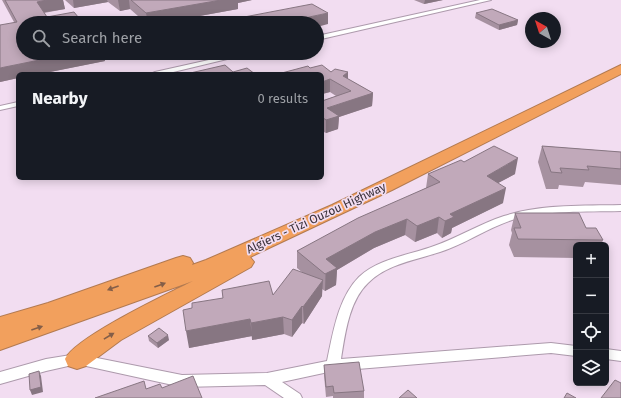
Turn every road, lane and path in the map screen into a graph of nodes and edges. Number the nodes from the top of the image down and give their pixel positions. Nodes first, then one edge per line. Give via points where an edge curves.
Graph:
1 (488, 0) edge
2 (324, 36) edge
3 (218, 60) edge
4 (621, 61) edge
5 (621, 69) edge
6 (164, 72) edge
7 (16, 104) edge
8 (0, 108) edge
9 (621, 208) edge
10 (309, 222) junction
11 (0, 326) edge
12 (0, 341) edge
13 (573, 350) edge
14 (609, 354) edge
15 (621, 356) edge
16 (77, 359) junction
17 (333, 365) junction
18 (0, 378) edge
19 (268, 379) junction
20 (295, 398) edge

1 - 2 street
3 - 6 street
4 -> 11 highway, Algiers - Tizi Ouzou Highway via 280,224 189,261
5 - 10 highway, Algiers - Tizi Ouzou Highway
7 - 8 street
9 - 17 street via 537,212 505,218 447,245 394,263 371,274 356,289 342,322
12 -> 10 highway, Algiers - Tizi Ouzou Highway via 164,283
16 -> 10 highway via 106,338 280,242
13 - 17 street via 551,348
14 - 15 street
16 - 18 street
16 - 19 street via 182,381
17 - 19 street
19 - 20 street

